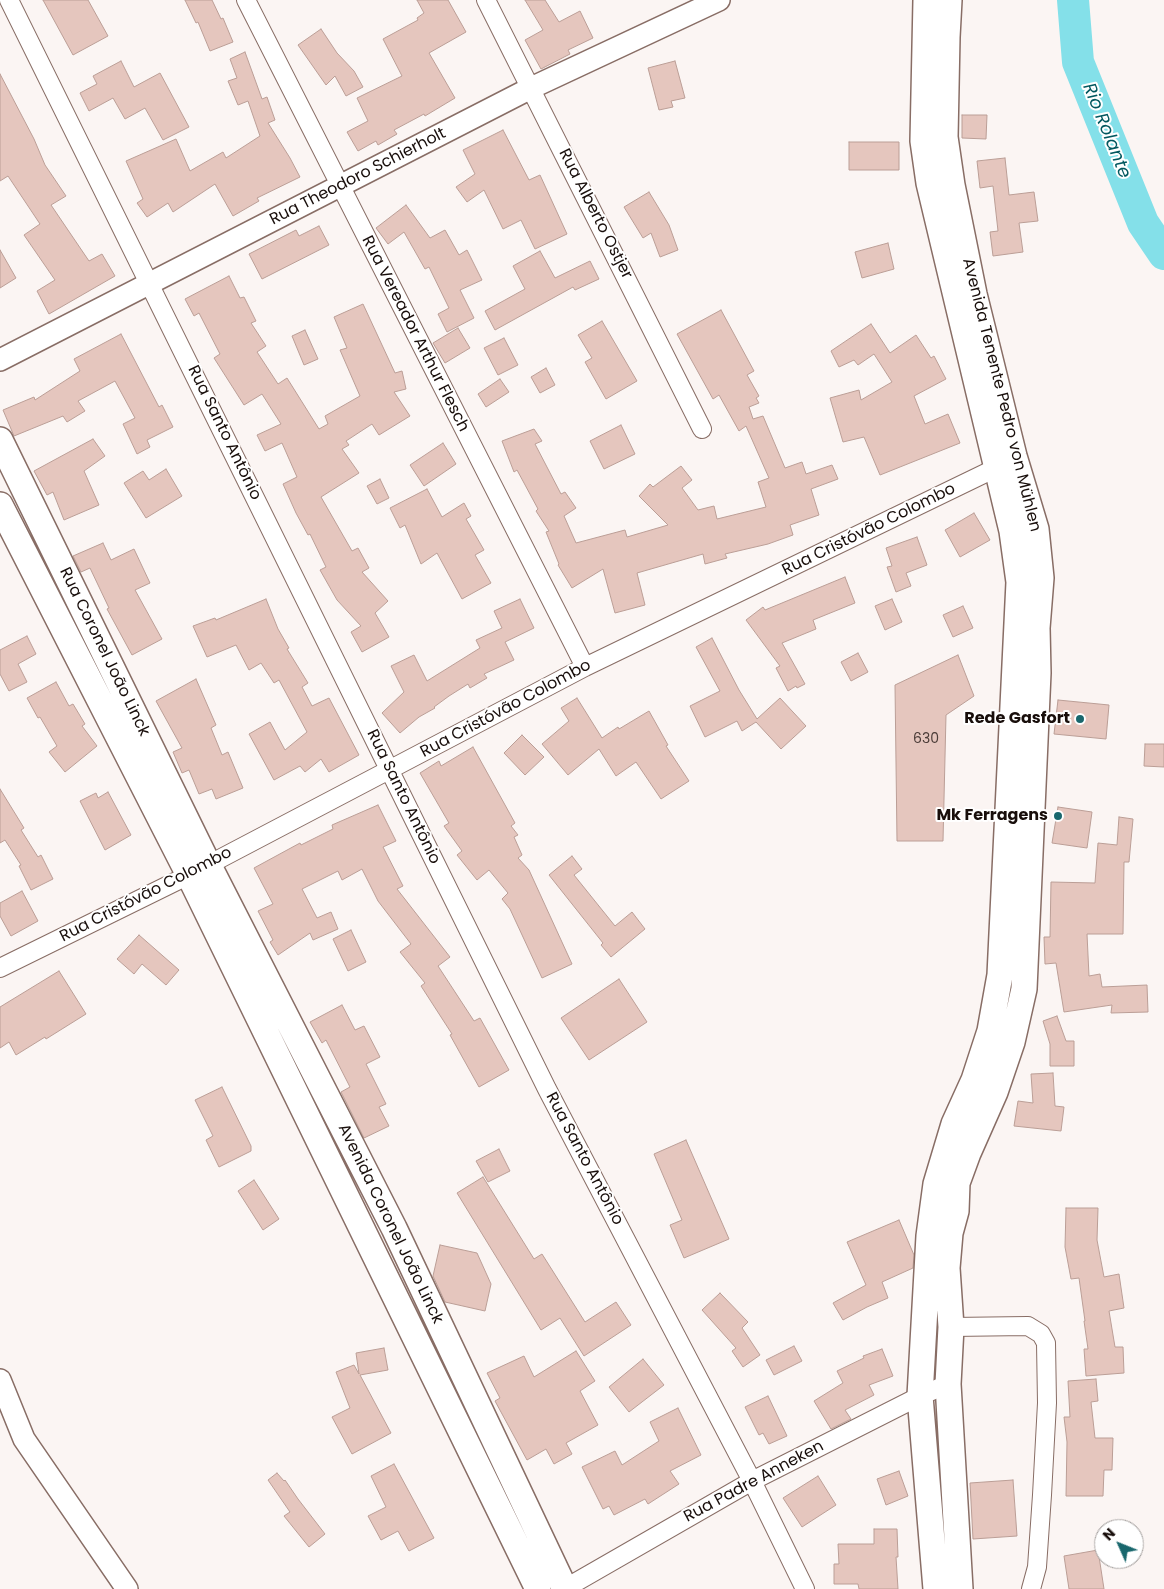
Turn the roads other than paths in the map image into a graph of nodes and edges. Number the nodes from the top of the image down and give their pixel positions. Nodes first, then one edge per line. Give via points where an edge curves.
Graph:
1 (9, 0) edge
2 (246, 0) edge
3 (486, 0) edge
4 (926, 0) edge
5 (949, 0) edge
6 (712, 2) edge
7 (531, 88) junction
8 (341, 186) junction
9 (151, 284) junction
10 (0, 360) edge
11 (702, 429) dead end
12 (0, 440) edge
13 (1005, 462) junction
14 (0, 505) edge
15 (585, 667) junction
16 (1023, 744) junction
17 (389, 770) junction
18 (198, 870) junction
19 (0, 967) edge
20 (951, 1327) junction
21 (0, 1380) edge
22 (948, 1384) junction
23 (920, 1396) junction
24 (752, 1480) junction
25 (127, 1589) edge
26 (538, 1589) edge
27 (565, 1589) edge
28 (805, 1589) edge
29 (936, 1589) edge
30 (960, 1589) edge
31 (1031, 1589) edge

1 - 9 street, Rua Santo Antônio
2 - 8 street, Rua Vereador Arthur Flesch
3 - 7 street, Rua Alberto Ostjer
4 - 13 main road, Avenida Tenente Pedro von Mühlen via 923,141 929,183 958,301
5 - 13 main road, Avenida Tenente Pedro von Mühlen via 945,137
6 - 7 street, Rua Theodoro Schierholt
7 - 8 street, Rua Theodoro Schierholt
7 - 11 street, Rua Alberto Ostjer
8 - 9 street, Rua Theodoro Schierholt
8 - 15 street, Rua Vereador Arthur Flesch
9 - 10 street, Rua Theodoro Schierholt
9 - 17 street, Rua Santo Antônio
12 - 18 main road, Rua Coronel João Linck
13 - 15 street, Rua Cristóvão Colombo
13 - 16 main road, Avenida Tenente Pedro von Mühlen via 1036,529 1041,578
14 - 18 main road, Rua Coronel João Linck
15 - 17 street, Rua Cristóvão Colombo
16 - 20 main road, Avenida Tenente Pedro von Mühlen via 1024,989 1012,1042 995,1092 957,1184 947,1268
16 - 23 main road, Avenida Tenente Pedro von Mühlen via 1000,975 990,1031 974,1080 954,1124 936,1184 929,1236
17 - 18 street, Rua Cristóvão Colombo
17 - 24 street, Rua Santo Antônio via 547,1089
18 - 19 street, Rua Cristóvão Colombo
18 - 26 main road, Avenida Coronel João Linck
18 - 27 main road, Avenida Coronel João Linck via 394,1228
20 - 22 main road, Avenida Tenente Pedro von Mühlen
20 - 31 street via 1028,1326 1045,1340 1047,1383 1042,1495
21 - 25 street via 24,1439
22 - 23 street, Rua Padre Anneken
22 - 30 main road, Avenida Tenente Pedro von Mühlen
23 - 24 street, Rua Padre Anneken
23 - 29 main road, Avenida Tenente Pedro von Mühlen
24 - 27 street, Rua Padre Anneken
24 - 28 street, Rua Santo Antônio

